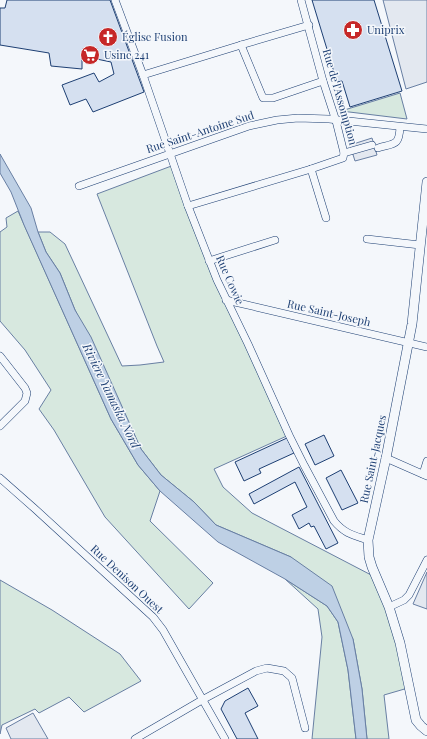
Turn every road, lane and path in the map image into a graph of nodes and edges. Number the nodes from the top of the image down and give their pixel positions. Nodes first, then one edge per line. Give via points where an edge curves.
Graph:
1 (115, 0) edge
2 (301, 0) edge
3 (309, 25) junction
4 (240, 44) junction
5 (144, 76) junction
6 (323, 81) junction
7 (336, 121) junction
8 (400, 127) junction
9 (427, 129) edge
10 (170, 153) junction
11 (344, 153) junction
12 (311, 169) junction
13 (427, 182) edge
14 (79, 186) dead end
15 (188, 206) junction
16 (326, 218) dead end
17 (367, 238) dead end
18 (275, 240) dead end
19 (420, 245) junction
20 (209, 261) junction
21 (226, 300) junction
22 (408, 342) junction
23 (427, 347) edge
24 (0, 356) edge
25 (0, 426) edge
26 (386, 458) junction
27 (427, 461) edge
28 (425, 475) edge
29 (0, 478) edge
30 (368, 540) junction
31 (427, 560) edge
32 (389, 607) junction
33 (202, 700) junction
34 (305, 728) dead end
35 (427, 731) edge
36 (134, 739) edge
37 (225, 739) edge

1 - 5 street, Rue Cowie
2 - 3 street, Rue de l'Assomption
3 - 4 street
3 - 6 street, Rue de l'Assomption
4 - 5 street
4 - 6 street via 263,98 273,98
5 - 10 street, Rue Cowie
6 - 7 street, Rue de l'Assomption
7 - 8 street, Rue Saint-Antoine Sud
7 - 10 street, Rue Saint-Antoine Sud via 298,118 278,120 248,126
7 - 11 street, Rue de l'Assomption
8 - 9 street, Rue Saint-Antoine Sud
8 - 11 street via 399,137 395,143
10 - 14 street, Rue Saint-Antoine Sud
10 - 15 street, Rue Cowie
11 - 12 street, Rue de l'Assomption via 343,158
12 - 15 street, Rue de l'Assomption
12 - 16 street
13 - 19 main road, Rue Saint-Jacques
15 - 20 street, Rue Cowie
17 - 19 street
18 - 20 street
19 - 22 main road, Rue Saint-Jacques
20 - 21 street, Rue Cowie
21 - 22 street, Rue Saint-Joseph
21 - 30 street, Rue Cowie via 295,447 334,521 347,533
22 - 23 street, Rue Saint-Joseph
22 - 26 main road, Rue Saint-Jacques
24 - 25 street via 27,393 25,401
26 - 28 street
26 - 30 main road, Rue Saint-Jacques
27 - 28 street
29 - 33 street, Rue Denison Ouest via 153,617 163,630
30 - 32 main road, Rue Saint-Jacques via 372,567
31 - 32 street via 410,595
32 - 35 main road, Rue Saint-Jacques via 400,643 416,720
33 - 34 street via 256,671 267,668 284,671 292,678
33 - 36 street
33 - 37 street, Rue Denison Ouest

